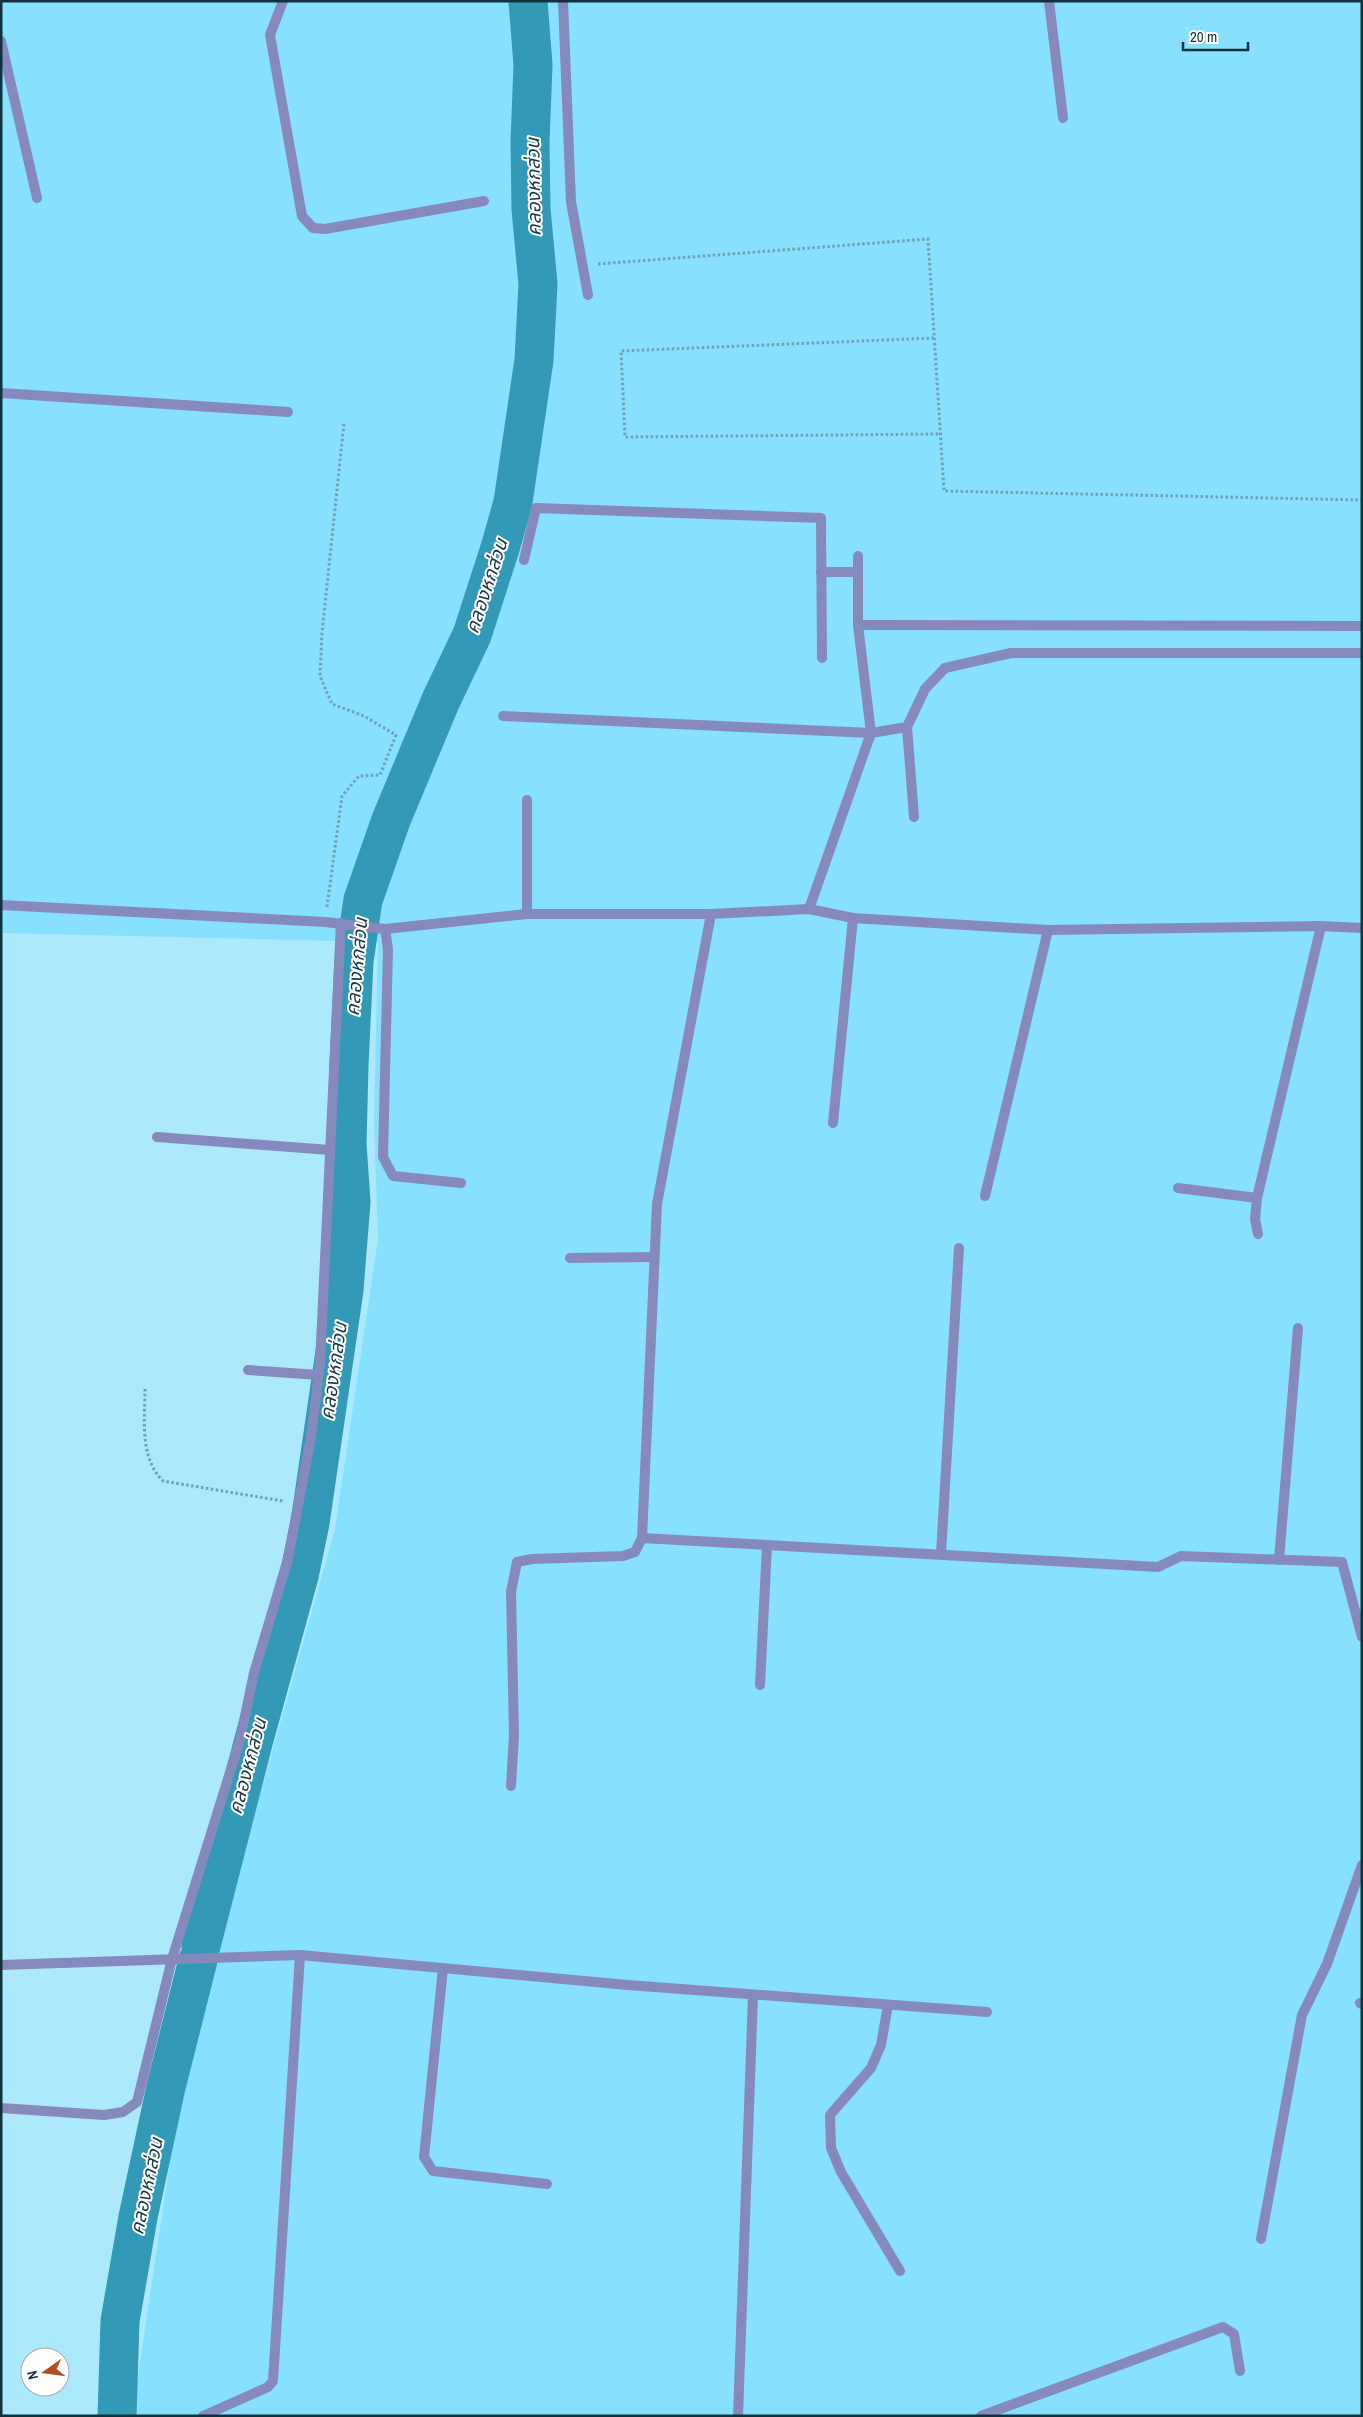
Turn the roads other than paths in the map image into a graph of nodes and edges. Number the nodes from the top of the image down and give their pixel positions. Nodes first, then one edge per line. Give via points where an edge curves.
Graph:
1 (283, 1) edge
2 (563, 1) edge
3 (1049, 1) edge
4 (1, 41) edge
5 (1063, 118) dead end
6 (37, 198) dead end
7 (484, 201) dead end
8 (588, 295) dead end
9 (1, 393) edge
10 (288, 412) dead end
11 (858, 556) dead end
12 (524, 560) dead end
13 (821, 572) junction
14 (858, 572) junction
15 (858, 625) junction
16 (1362, 626) edge
17 (1362, 653) edge
18 (822, 658) dead end
19 (503, 716) dead end
20 (907, 727) junction
21 (871, 733) junction
22 (527, 800) dead end
23 (914, 817) dead end
24 (1, 905) edge
25 (809, 909) junction
26 (528, 914) junction
27 (711, 914) junction
28 (853, 918) junction
29 (345, 924) junction
30 (1321, 926) junction
31 (385, 928) junction
32 (1362, 928) edge
33 (1048, 930) junction
34 (833, 1123) dead end
35 (157, 1137) dead end
36 (330, 1150) junction
37 (461, 1183) dead end
38 (1178, 1188) dead end
39 (985, 1196) dead end
40 (1257, 1198) junction
41 (1258, 1234) dead end
42 (959, 1248) dead end
43 (654, 1256) junction
44 (570, 1258) dead end
45 (1298, 1328) dead end
46 (248, 1370) dead end
47 (319, 1375) junction
48 (642, 1538) junction
49 (767, 1545) junction
50 (942, 1554) junction
51 (1279, 1560) junction
52 (1362, 1636) edge
53 (760, 1685) dead end
54 (511, 1786) dead end
55 (1362, 1865) edge
56 (300, 1955) junction
57 (172, 1959) junction
58 (1, 1965) edge
59 (443, 1968) junction
60 (753, 1995) junction
61 (888, 2005) junction
62 (987, 2012) dead end
63 (1, 2108) edge
64 (547, 2184) dead end
65 (1261, 2239) dead end
66 (900, 2271) dead end
67 (1240, 2371) dead end
68 (203, 2416) edge
69 (738, 2416) edge
70 (981, 2416) edge

1 - 7 street via 270,35 302,216 313,228 325,229
2 - 8 street via 570,202
3 - 5 street
4 - 6 street
9 - 10 street
11 - 14 street
12 - 13 street via 536,508 821,518
13 - 14 street
13 - 18 street
14 - 15 street
15 - 16 street
15 - 21 street
17 - 20 street via 1011,653 945,668 925,689
19 - 21 street
20 - 21 street
20 - 23 street
21 - 25 street
22 - 26 street
24 - 29 street
25 - 27 street
25 - 28 street
26 - 27 street
26 - 31 street
27 - 43 street via 657,1204
28 - 33 street
28 - 34 street
29 - 31 street
29 - 36 street
30 - 32 street
30 - 33 street
30 - 40 street
31 - 37 street via 388,949 383,1157 393,1176
33 - 39 street
35 - 36 street
36 - 47 street
38 - 40 street
40 - 41 street via 1255,1219
42 - 50 street
43 - 44 street
43 - 48 street
45 - 51 street
46 - 47 street
47 - 57 street via 288,1559 254,1672 240,1740
48 - 49 street
48 - 54 street via 635,1552 623,1556 518,1562 511,1592 514,1734
49 - 50 street
49 - 53 street
50 - 51 street via 1158,1566 1182,1556
51 - 52 street via 1342,1562
55 - 65 street via 1327,1964 1302,2015
56 - 57 street
56 - 59 street
56 - 68 street via 273,2382 268,2388
57 - 58 street
57 - 63 street via 137,2102 123,2112 104,2115
59 - 60 street
59 - 64 street via 424,2157 433,2172
60 - 61 street
60 - 69 street
61 - 62 street
61 - 66 street via 880,2045 871,2068 830,2115 831,2148 841,2172
67 - 70 street via 1234,2334 1223,2327

